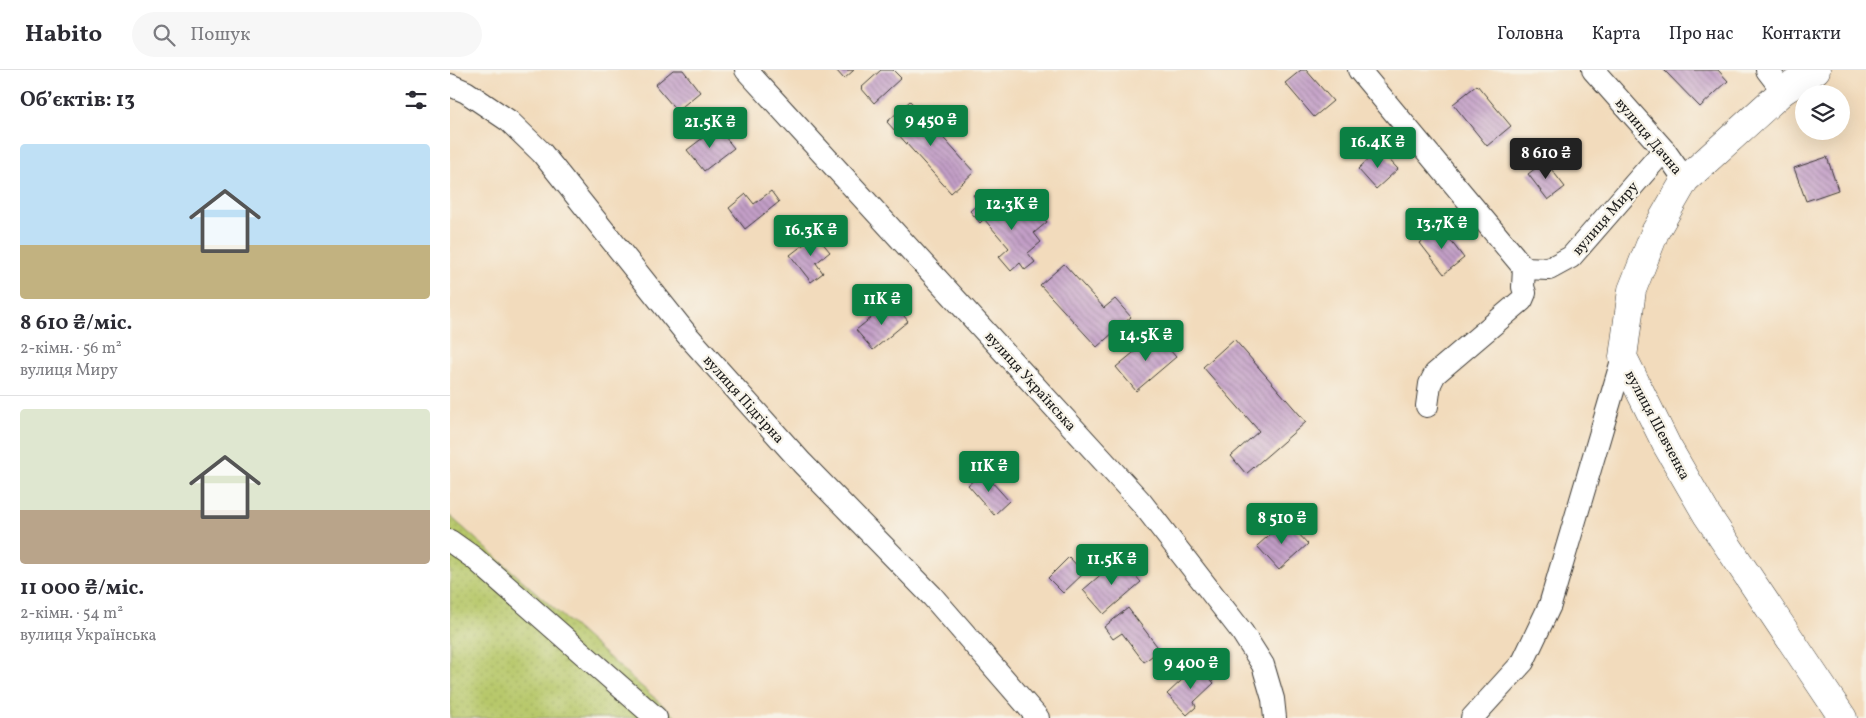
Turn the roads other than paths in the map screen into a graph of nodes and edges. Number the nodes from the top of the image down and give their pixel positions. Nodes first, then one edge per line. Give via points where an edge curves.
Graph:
1 (746, 70) edge
2 (1358, 70) edge
3 (1593, 70) edge
4 (1817, 70) edge
5 (1775, 80) edge
6 (450, 85) edge
7 (1664, 150) junction
8 (1685, 180) junction
9 (1524, 268) junction
10 (1623, 357) junction
11 (1427, 406) dead end
12 (450, 541) edge
13 (656, 718) edge
14 (1038, 718) edge
15 (1275, 718) edge
16 (1472, 718) edge
17 (1843, 718) edge

1 - 15 street, вулиця Українська via 1141,502 1242,632 1263,665
2 - 9 street
3 - 7 street, вулиця Дачна
4 - 5 street, вулиця Шевченка
5 - 8 street, вулиця Шевченка
6 - 14 street, вулиця Підгірна via 508,120 542,153 688,336 802,463 932,596
7 - 8 street, вулиця Дачна
7 - 9 street, вулиця Миру via 1571,257 1549,269
8 - 10 street, вулиця Шевченка via 1655,232 1632,290
9 - 11 street via 1525,293 1522,300 1435,374
10 - 16 street via 1550,605 1523,662
10 - 17 street, вулиця Шевченка via 1667,446 1707,515
12 - 13 street via 481,564

